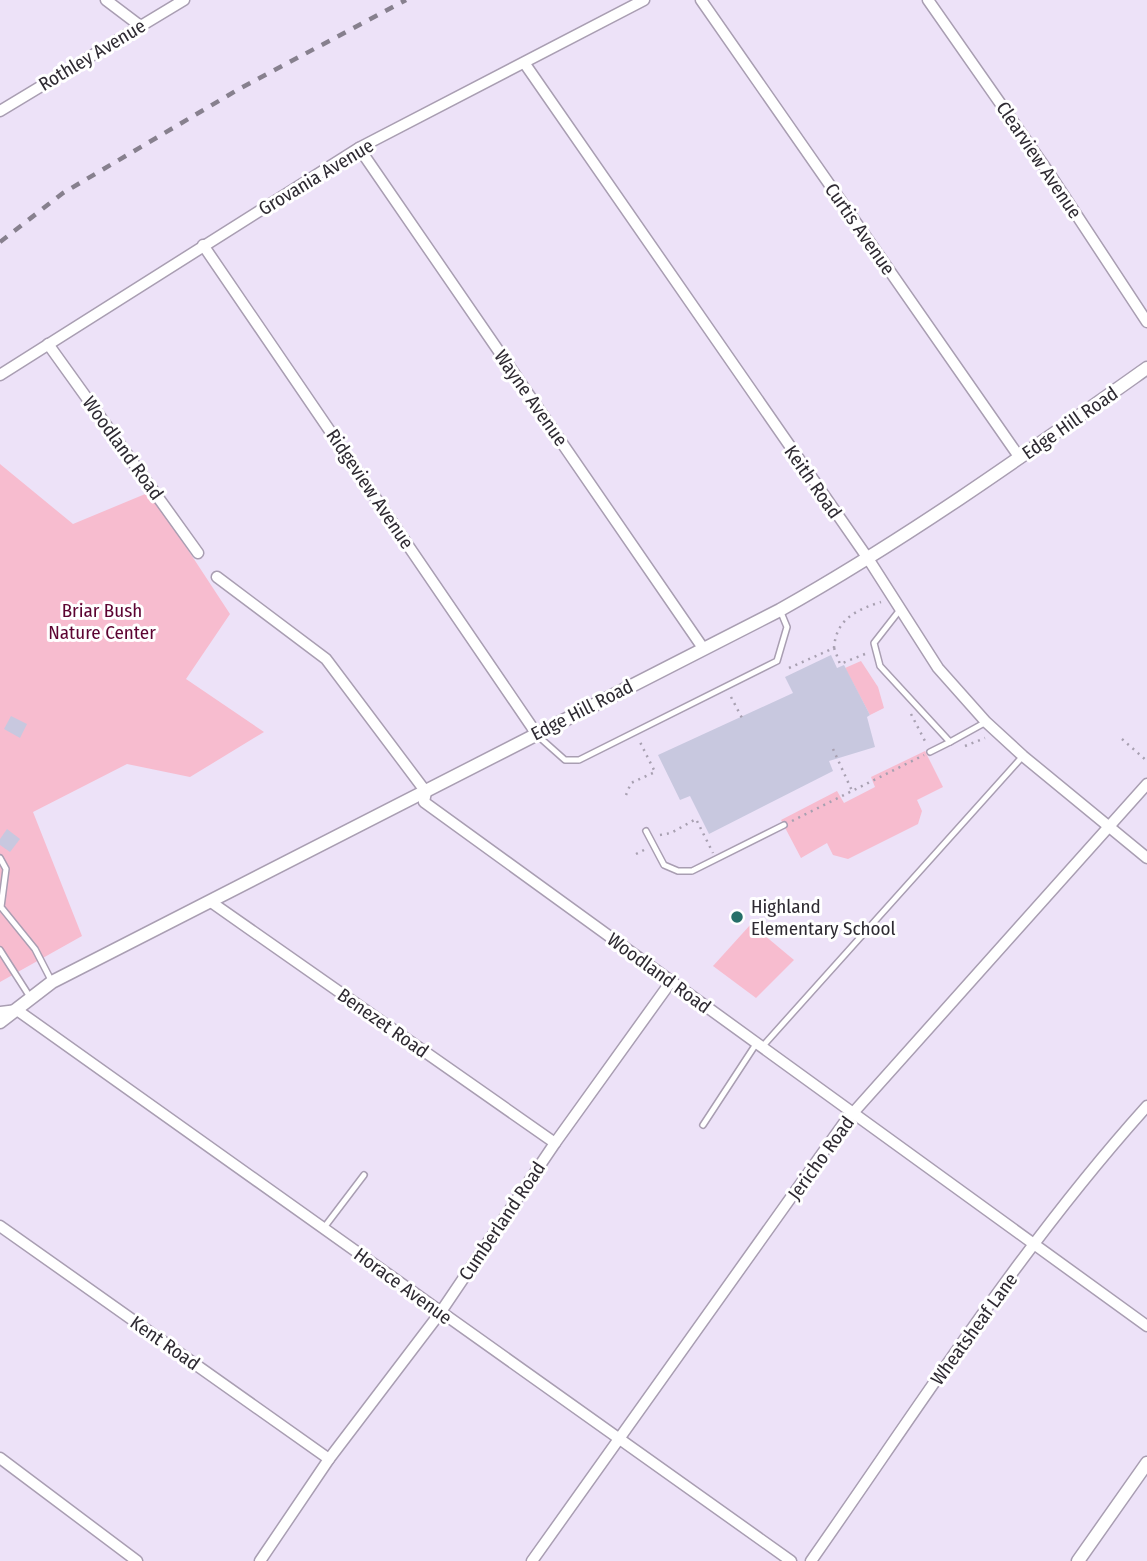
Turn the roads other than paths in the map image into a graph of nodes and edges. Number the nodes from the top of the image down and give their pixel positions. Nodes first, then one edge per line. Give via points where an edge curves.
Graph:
1 (106, 0) edge
2 (184, 0) edge
3 (644, 0) edge
4 (701, 0) edge
5 (928, 0) edge
6 (139, 25) junction
7 (525, 64) junction
8 (0, 111) edge
9 (359, 148) junction
10 (203, 245) junction
11 (1147, 322) edge
12 (48, 344) junction
13 (1147, 368) edge
14 (0, 375) edge
15 (1020, 458) junction
16 (198, 552) dead end
17 (869, 560) junction
18 (217, 577) dead end
19 (780, 610) junction
20 (899, 611) junction
21 (703, 648) junction
22 (986, 722) junction
23 (536, 733) junction
24 (950, 742) junction
25 (930, 752) road end
26 (1023, 756) junction
27 (1147, 784) edge
28 (426, 792) junction
29 (784, 825) road end
30 (1109, 826) junction
31 (646, 831) dead end
32 (0, 858) edge
33 (1147, 858) edge
34 (211, 902) junction
35 (0, 950) edge
36 (52, 982) junction
37 (670, 983) junction
38 (32, 999) junction
39 (17, 1010) junction
40 (0, 1012) edge
41 (0, 1022) edge
42 (759, 1046) junction
43 (1147, 1106) edge
44 (853, 1113) junction
45 (703, 1125) dead end
46 (555, 1143) junction
47 (364, 1175) dead end
48 (0, 1226) edge
49 (323, 1229) junction
50 (1035, 1244) junction
51 (440, 1313) junction
52 (1147, 1326) edge
53 (620, 1437) junction
54 (0, 1458) edge
55 (329, 1459) junction
56 (1147, 1463) edge
57 (137, 1561) edge
58 (260, 1561) edge
59 (532, 1561) edge
60 (791, 1561) edge
61 (811, 1561) edge
62 (1077, 1561) edge

1 - 6 street
2 - 6 street, Rothley Avenue
3 - 7 street, Grovania Avenue
4 - 15 street, Curtis Avenue
5 - 11 street, Clearview Avenue
6 - 8 street, Rothley Avenue
7 - 9 street, Grovania Avenue
7 - 17 street, Keith Road
9 - 10 street, Grovania Avenue
9 - 21 street, Wayne Avenue
10 - 12 street, Grovania Avenue
10 - 23 street, Ridgeview Avenue
12 - 14 street, Grovania Avenue
12 - 16 street, Woodland Road
13 - 15 street, Edge Hill Road
15 - 17 street, Edge Hill Road
17 - 19 street, Edge Hill Road
17 - 20 street, Keith Road
18 - 28 street, Woodland Road via 326,659
19 - 21 street, Edge Hill Road
19 - 23 lane via 787,627 778,661 579,760 565,761
20 - 22 street, Keith Road via 938,668
20 - 24 lane via 874,643 880,666
21 - 23 street, Edge Hill Road
22 - 24 lane
22 - 26 street, Keith Road
23 - 28 street, Edge Hill Road
24 - 25 lane
26 - 30 street, Keith Road
26 - 42 lane
27 - 30 street, Jericho Road
28 - 34 street, Edge Hill Road
28 - 37 street, Woodland Road via 424,802
29 - 31 lane via 692,871 664,865
30 - 33 street, Keith Road
30 - 44 street, Jericho Road
32 - 36 lane via 6,869 1,907 35,949
34 - 36 street, Edge Hill Road
34 - 46 street, Benezet Road
35 - 38 lane
36 - 38 street, Edge Hill Road
37 - 42 street, Woodland Road
37 - 46 street, Cumberland Road
38 - 39 street, Edge Hill Road
39 - 40 street
39 - 41 street, Edge Hill Road
39 - 49 street, Horace Avenue
42 - 44 street, Woodland Road
42 - 45 lane
43 - 50 street, Wheatsheaf Lane via 1096,1163
44 - 50 street, Woodland Road
44 - 53 street, Jericho Road
46 - 51 street, Cumberland Road
47 - 49 lane
48 - 55 street, Kent Road
49 - 51 street, Horace Avenue
50 - 52 street, Woodland Road
50 - 61 street, Wheatsheaf Lane
51 - 53 street, Horace Avenue
51 - 55 street, Cumberland Road
53 - 59 street, Jericho Road
53 - 60 street, Horace Avenue
54 - 57 street
55 - 58 street, Cumberland Road
56 - 62 street

